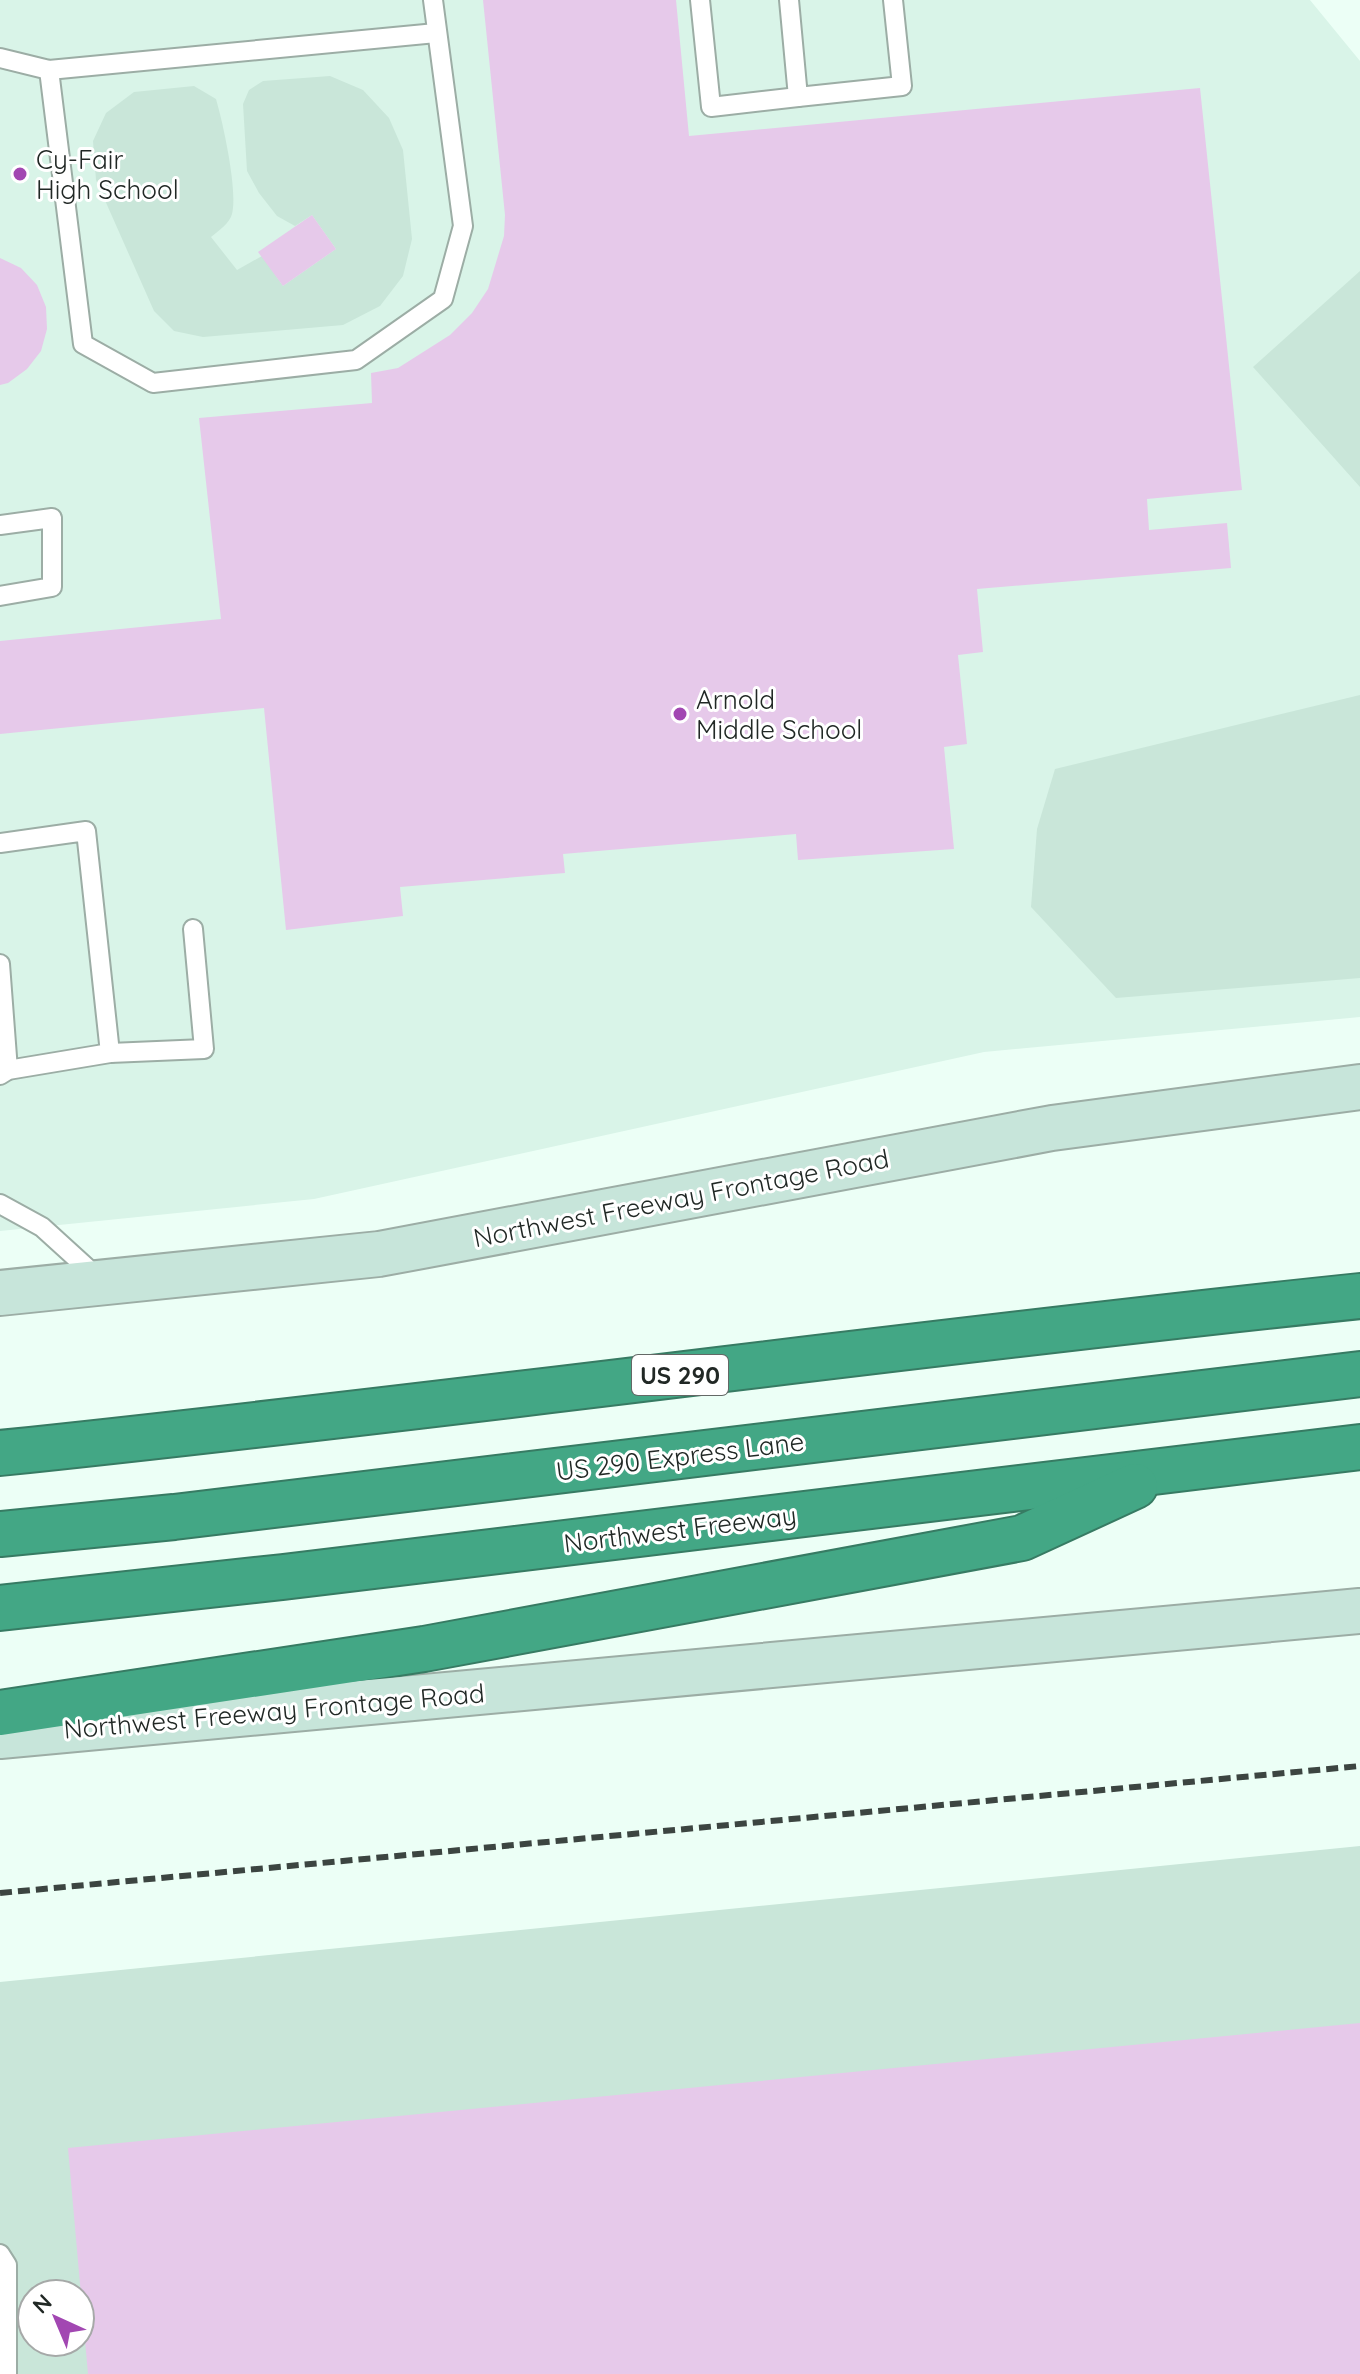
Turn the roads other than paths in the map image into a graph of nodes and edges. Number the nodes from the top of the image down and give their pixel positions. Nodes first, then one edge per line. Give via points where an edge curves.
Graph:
1 (433, 0) edge
2 (700, 0) edge
3 (789, 0) edge
4 (893, 0) edge
5 (436, 33) junction
6 (0, 58) edge
7 (49, 70) junction
8 (798, 97) junction
9 (0, 525) edge
10 (0, 596) edge
11 (0, 843) edge
12 (193, 929) dead end
13 (0, 964) edge
14 (110, 1053) junction
15 (4, 1072) edge
16 (1360, 1087) edge
17 (0, 1204) edge
18 (103, 1283) junction
19 (0, 1293) edge
20 (1360, 1296) edge
21 (1360, 1374) edge
22 (1360, 1447) edge
23 (0, 1453) edge
24 (1171, 1468) junction
25 (0, 1534) edge
26 (0, 1608) edge
27 (1360, 1611) edge
28 (0, 1713) edge
29 (0, 1736) edge
30 (0, 2254) edge
31 (7, 2374) edge

1 - 5 lane
2 - 8 lane via 711,107
3 - 8 lane
4 - 8 lane via 902,86
5 - 7 lane
5 - 7 lane via 463,226 443,299 356,360 153,383 83,344
6 - 7 lane
9 - 10 lane via 52,518 52,587
11 - 14 lane via 86,831
12 - 14 lane via 204,1049
13 - 15 lane
14 - 15 lane
16 - 18 main road, Northwest Freeway Frontage Road via 1052,1128 379,1254
17 - 18 lane via 42,1227
18 - 19 main road, Northwest Freeway Frontage Road
20 - 23 highway, US 290
21 - 25 highway, US 290 Express Lane
22 - 24 highway, Northwest Freeway
24 - 26 highway, Northwest Freeway
24 - 28 highway via 1022,1538 424,1649
27 - 29 main road, Northwest Freeway Frontage Road
30 - 31 lane via 7,2265

